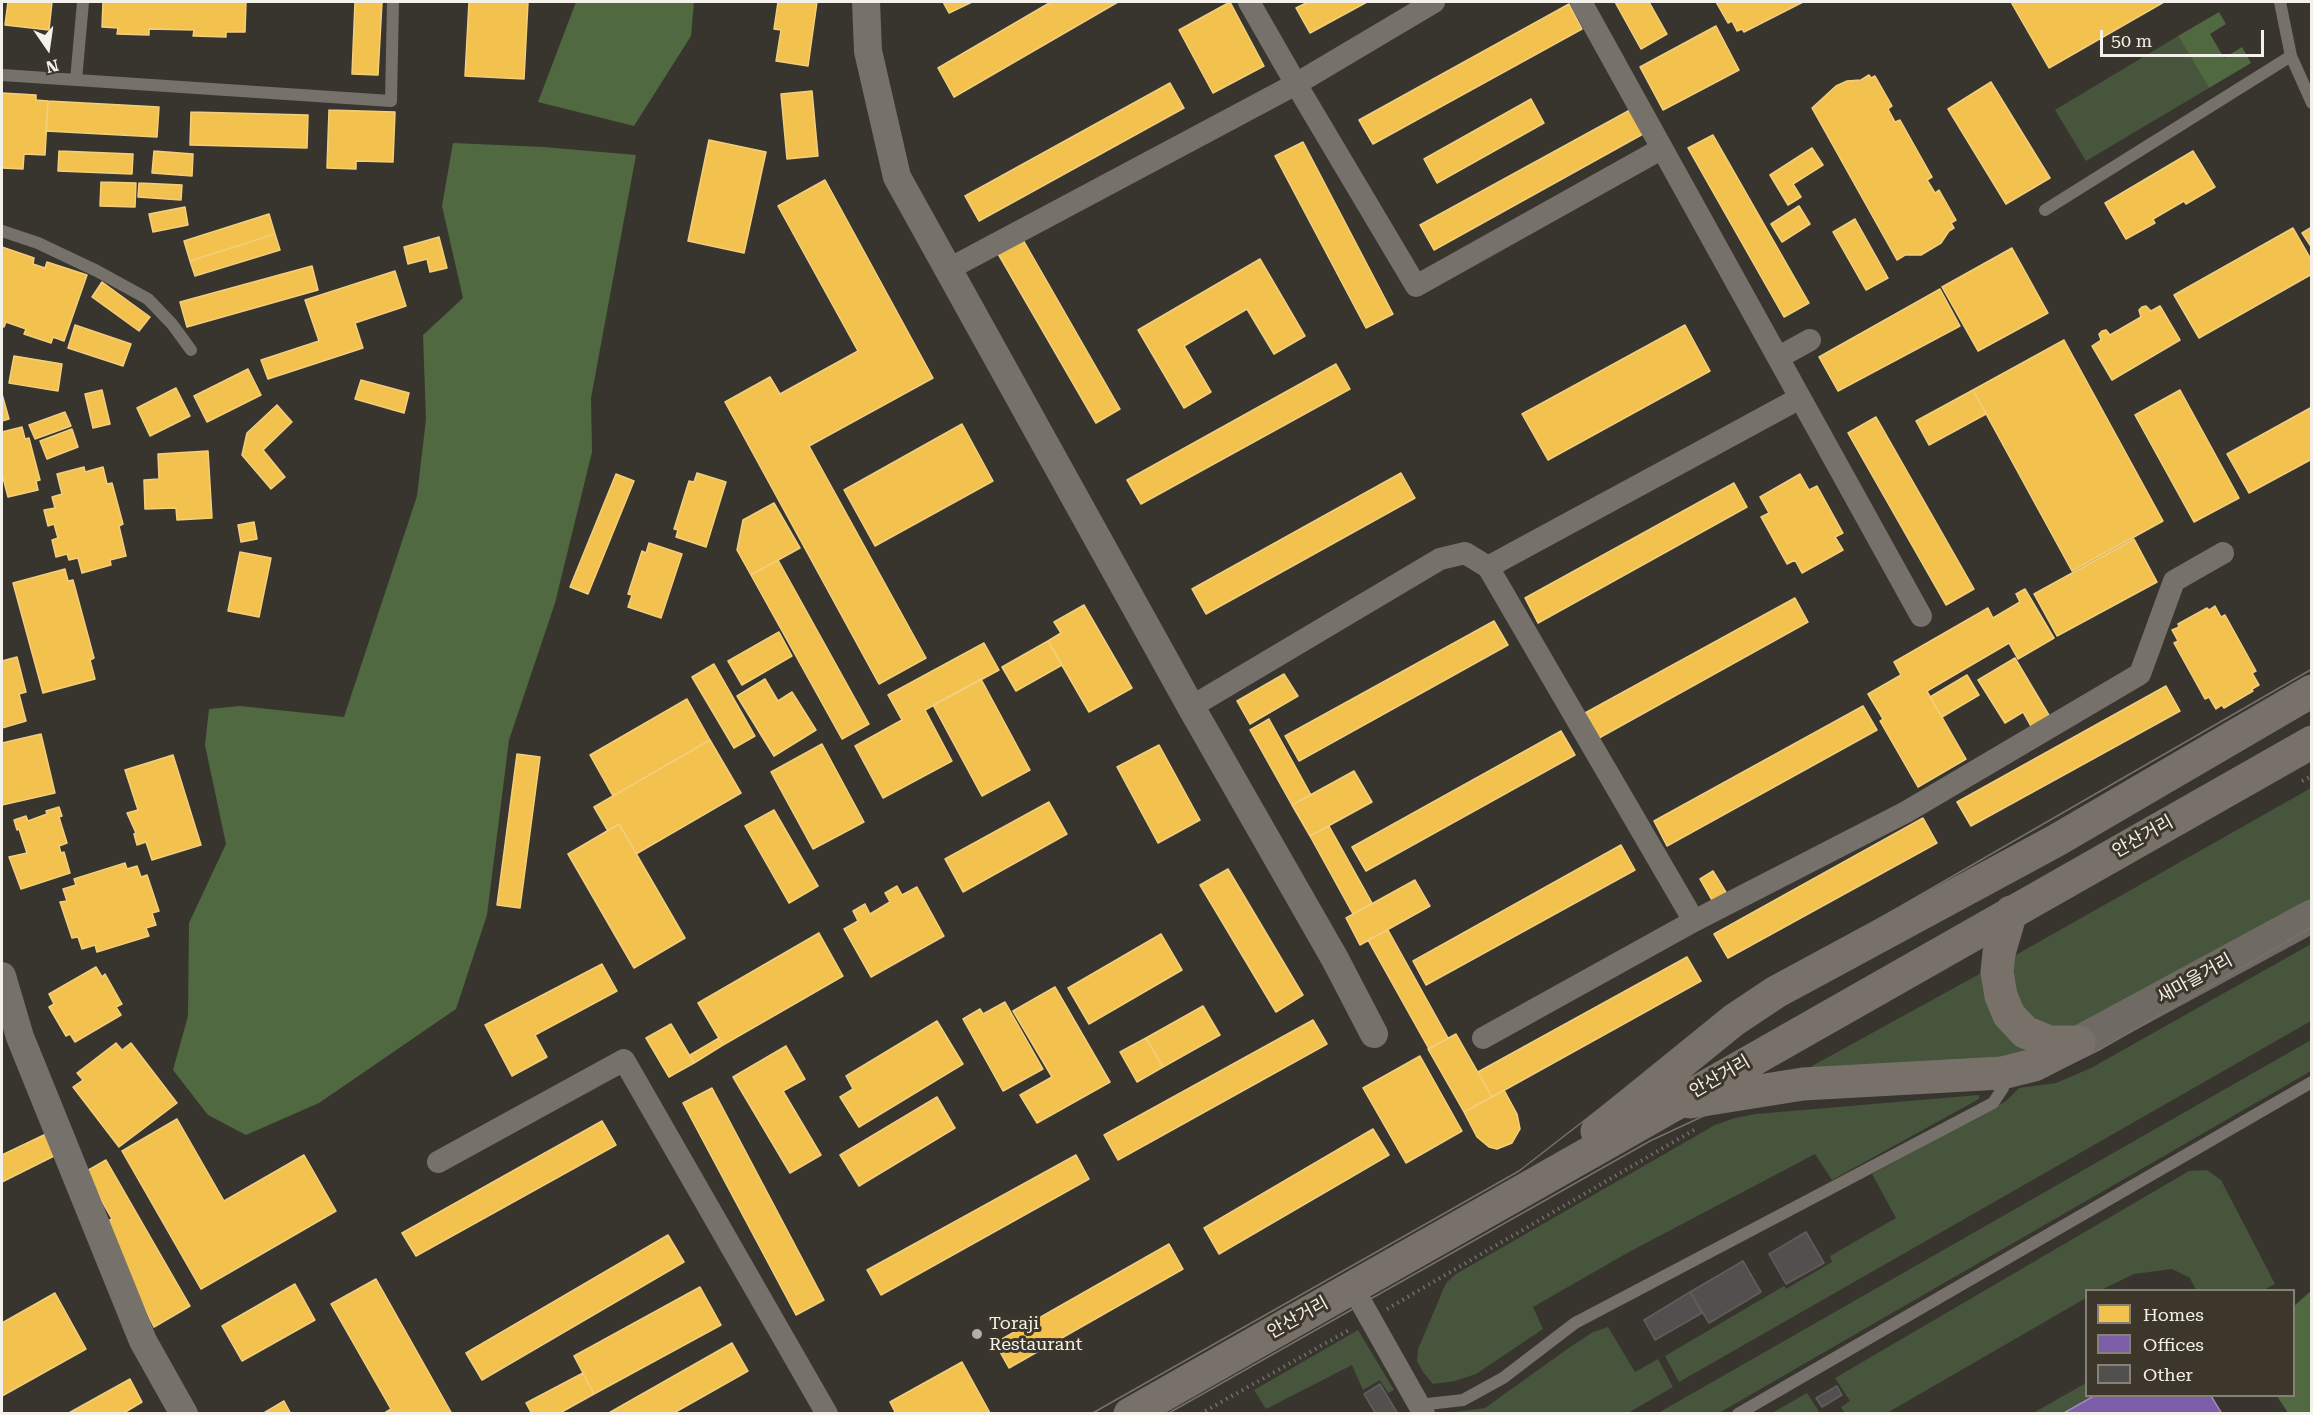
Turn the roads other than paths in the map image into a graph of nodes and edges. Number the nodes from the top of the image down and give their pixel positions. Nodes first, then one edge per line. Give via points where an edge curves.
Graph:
1 (83, 2) edge
2 (393, 2) edge
3 (866, 2) edge
4 (1250, 2) edge
5 (1434, 2) edge
6 (1581, 2) edge
7 (2280, 2) edge
8 (2291, 56) junction
9 (2, 75) edge
10 (76, 80) junction
11 (1296, 84) junction
12 (2312, 103) edge
13 (1661, 149) junction
14 (2045, 210) dead end
15 (2, 231) edge
16 (947, 270) junction
17 (1810, 340) dead end
18 (191, 350) dead end
19 (1779, 357) junction
20 (1800, 398) junction
21 (2223, 553) dead end
22 (1488, 567) junction
23 (1921, 616) dead end
24 (2312, 691) edge
25 (1191, 707) junction
26 (2312, 742) edge
27 (2011, 912) junction
28 (2312, 916) edge
29 (1694, 921) junction
30 (2, 976) edge
31 (1374, 1034) dead end
32 (1483, 1038) dead end
33 (2079, 1042) junction
34 (2002, 1073) junction
35 (2312, 1082) edge
36 (1671, 1105) junction
37 (438, 1162) dead end
38 (1539, 1182) junction
39 (1353, 1288) junction
40 (1422, 1409) edge
41 (183, 1413) edge
42 (827, 1413) edge
43 (1130, 1413) edge
44 (1738, 1413) edge

1 - 10 lane
2 - 10 lane via 391,101
3 - 16 street via 867,51 897,177
4 - 11 street
5 - 11 street
6 - 13 street
7 - 8 lane
8 - 12 lane
8 - 14 lane
9 - 10 lane
11 - 13 street via 1416,286
11 - 16 street
13 - 19 street
15 - 18 lane via 38,243 148,299
16 - 25 street
17 - 19 street
19 - 20 street
20 - 22 street
20 - 23 street
21 - 29 street via 2174,581 2140,674 1906,812
22 - 25 street via 1465,553 1440,559
22 - 29 street
24 - 38 main road via 2057,840 1776,992 1637,1097
25 - 31 street
26 - 27 main road, 안산거리
27 - 33 main road via 1996,972 2009,1015 2025,1032 2049,1042
27 - 36 main road, 안산거리
28 - 33 main road, 새마을거리
29 - 32 street
30 - 41 street via 20,1037 143,1341
33 - 34 main road via 2034,1065
34 - 36 main road via 1803,1084
34 - 40 lane via 2003,1088 1993,1103 1575,1323 1503,1378 1463,1400
35 - 44 lane
36 - 38 main road, 안산거리
37 - 42 street via 624,1060
38 - 39 main road, 안산거리
39 - 40 street
39 - 43 main road, 안산거리

